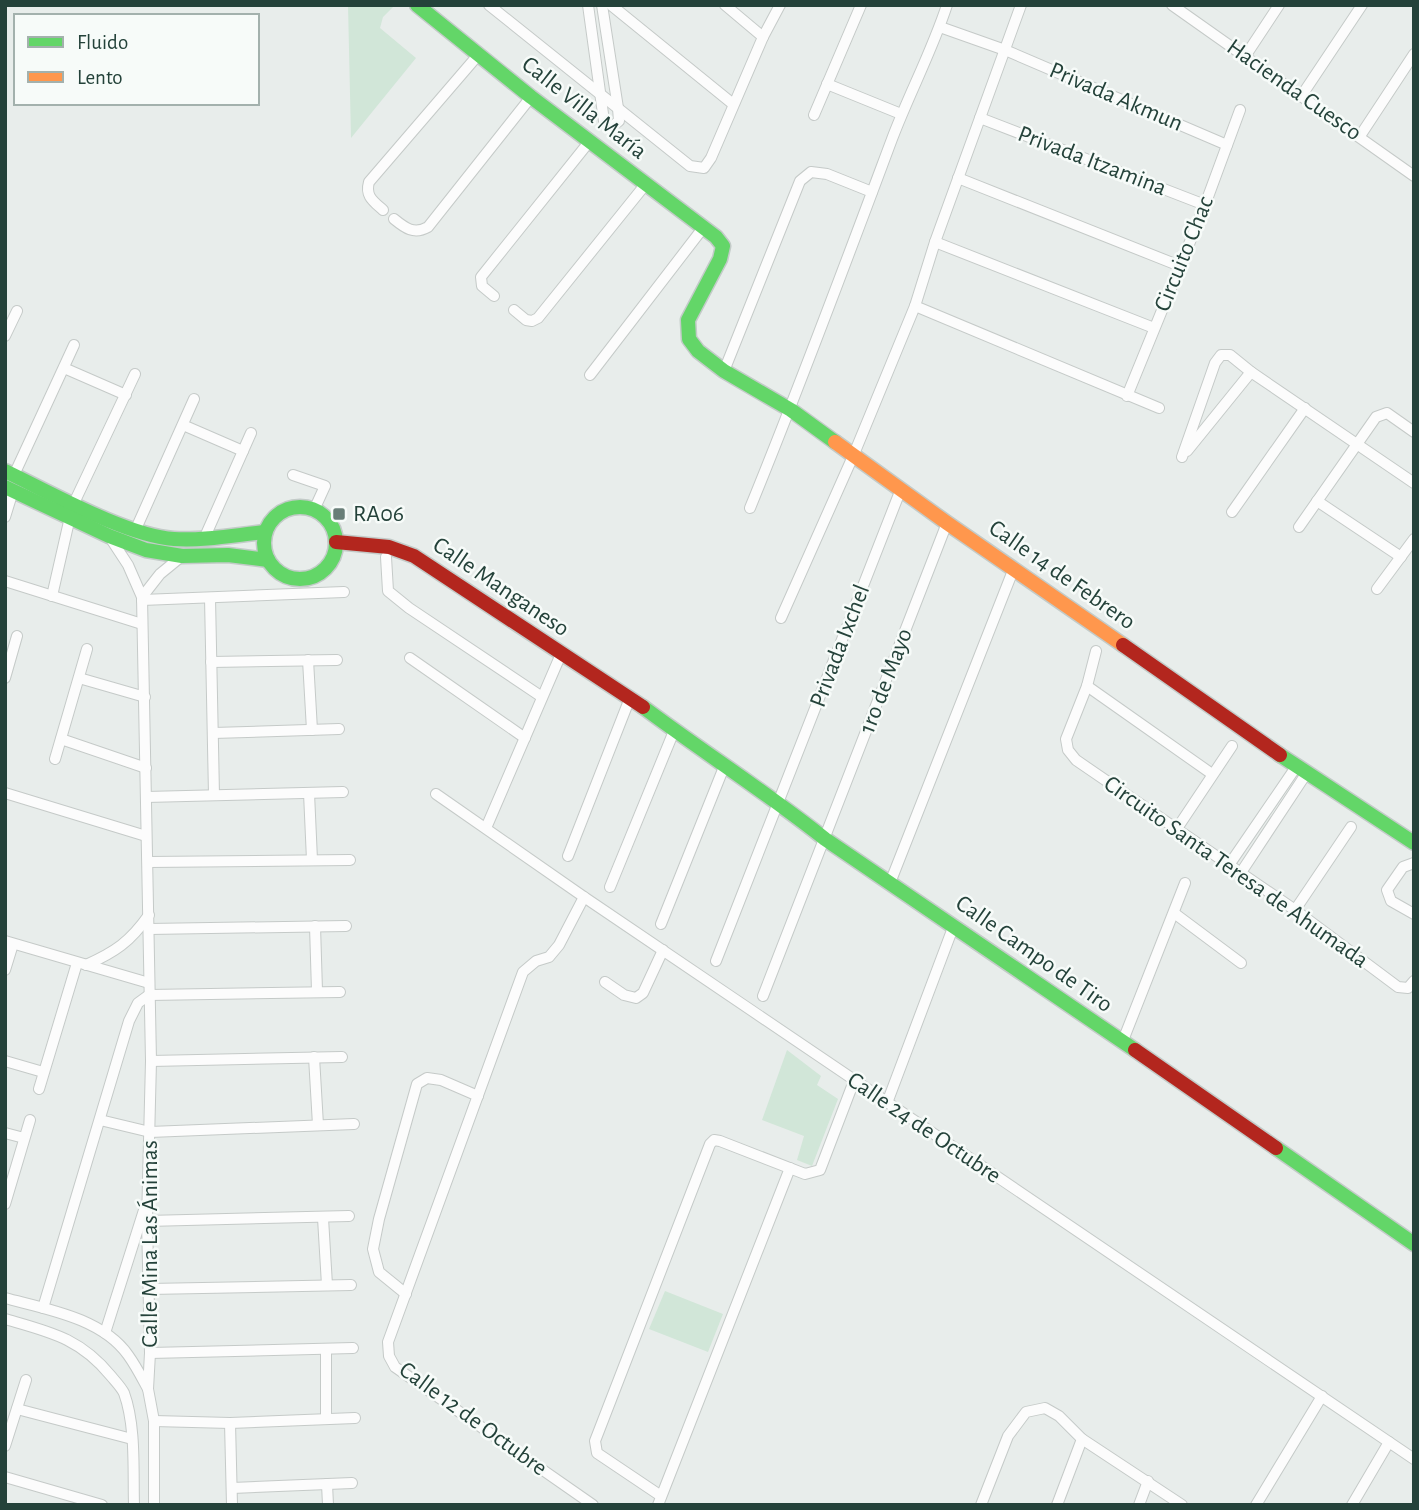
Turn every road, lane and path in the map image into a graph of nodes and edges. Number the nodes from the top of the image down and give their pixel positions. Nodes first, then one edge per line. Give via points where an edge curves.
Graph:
1 (416, 5) edge
2 (489, 5) edge
3 (589, 5) edge
4 (602, 5) edge
5 (611, 5) edge
6 (725, 5) edge
7 (780, 5) edge
8 (861, 5) edge
9 (947, 5) edge
10 (1021, 5) edge
11 (1172, 5) edge
12 (1279, 5) edge
13 (1362, 5) edge
14 (1189, 10) edge
15 (940, 27) junction
16 (763, 37) junction
17 (1005, 50) junction
18 (479, 54) junction
19 (1414, 54) edge
20 (1246, 55) junction
21 (827, 84) junction
22 (600, 93) junction
23 (1302, 95) junction
24 (531, 97) junction
25 (733, 104) junction
26 (618, 108) junction
27 (1240, 110) dead end
28 (901, 114) junction
29 (814, 115) dead end
30 (980, 118) junction
31 (1360, 136) junction
32 (589, 142) junction
33 (1227, 145) junction
34 (1414, 176) edge
35 (958, 178) junction
36 (645, 185) junction
37 (872, 192) junction
38 (1205, 205) junction
39 (383, 210) dead end
40 (394, 219) dead end
41 (703, 228) junction
42 (935, 242) junction
43 (1180, 266) junction
44 (494, 296) dead end
45 (915, 306) junction
46 (513, 310) dead end
47 (17, 311) dead end
48 (1154, 328) junction
49 (5, 336) edge
50 (689, 339) joint
51 (74, 345) dead end
52 (64, 368) junction
53 (724, 371) junction
54 (1251, 372) junction
55 (135, 374) dead end
56 (590, 375) dead end
57 (126, 395) junction
58 (1127, 396) junction
59 (194, 399) dead end
60 (1159, 408) dead end
61 (1305, 408) junction
62 (791, 410) junction
63 (183, 425) junction
64 (1414, 432) edge
65 (251, 433) dead end
66 (1357, 445) junction
67 (243, 451) junction
68 (854, 454) junction
69 (293, 475) dead end
70 (9, 481) edge
71 (1414, 483) edge
72 (901, 489) junction
73 (1317, 501) junction
74 (750, 508) dead end
75 (72, 510) junction
76 (314, 510) junction
77 (1233, 512) dead end
78 (5, 517) edge
79 (947, 523) junction
80 (103, 527) junction
81 (1299, 527) dead end
82 (135, 531) junction
83 (265, 532) junction
84 (204, 539) junction
85 (1414, 539) edge
86 (336, 542) junction
87 (182, 556) junction
88 (1401, 556) junction
89 (387, 557) dead end
90 (268, 560) junction
91 (1014, 568) junction
92 (5, 581) edge
93 (1377, 589) dead end
94 (344, 592) dead end
95 (52, 596) junction
96 (210, 598) junction
97 (142, 599) junction
98 (781, 618) dead end
99 (142, 624) junction
100 (17, 636) dead end
101 (87, 649) dead end
102 (1096, 651) dead end
103 (9, 652) edge
104 (561, 654) junction
105 (410, 658) dead end
106 (308, 660) junction
107 (337, 660) dead end
108 (211, 662) junction
109 (5, 678) edge
110 (79, 678) junction
111 (1087, 686) junction
112 (145, 697) junction
113 (542, 697) junction
114 (630, 698) junction
115 (339, 729) dead end
116 (312, 730) junction
117 (213, 733) junction
118 (671, 737) junction
119 (525, 738) junction
120 (61, 739) junction
121 (1232, 746) dead end
122 (55, 759) dead end
123 (724, 767) junction
124 (146, 768) junction
125 (1301, 770) junction
126 (1212, 774) junction
127 (343, 792) dead end
128 (5, 793) edge
129 (309, 793) junction
130 (436, 794) dead end
131 (214, 795) junction
132 (146, 797) junction
133 (779, 803) junction
134 (1352, 827) dead end
135 (486, 828) junction
136 (1176, 830) junction
137 (146, 836) junction
138 (825, 839) junction
139 (1414, 844) edge
140 (568, 856) dead end
141 (312, 860) junction
142 (350, 860) dead end
143 (148, 862) junction
144 (1411, 863) edge
145 (1229, 865) junction
146 (1240, 874) junction
147 (890, 883) junction
148 (1185, 883) dead end
149 (610, 887) dead end
150 (584, 897) junction
151 (1295, 910) junction
152 (1174, 913) junction
153 (1414, 914) edge
154 (149, 915) junction
155 (661, 924) dead end
156 (954, 925) junction
157 (315, 926) junction
158 (346, 926) dead end
159 (149, 929) junction
160 (9, 943) edge
161 (663, 950) junction
162 (716, 961) dead end
163 (1241, 963) dead end
164 (81, 964) junction
165 (5, 970) edge
166 (605, 982) dead end
167 (149, 983) junction
168 (1411, 985) edge
169 (317, 991) junction
170 (340, 992) dead end
171 (149, 995) junction
172 (763, 996) dead end
173 (1122, 1043) junction
174 (314, 1057) junction
175 (342, 1057) dead end
176 (5, 1061) edge
177 (151, 1061) junction
178 (43, 1072) junction
179 (854, 1081) junction
180 (39, 1089) dead end
181 (478, 1096) junction
182 (887, 1103) junction
183 (30, 1120) dead end
184 (100, 1121) junction
185 (354, 1124) dead end
186 (318, 1125) junction
187 (150, 1132) junction
188 (5, 1133) edge
189 (24, 1138) junction
190 (790, 1168) junction
191 (148, 1198) junction
192 (5, 1204) edge
193 (349, 1216) dead end
194 (323, 1218) junction
195 (147, 1221) junction
196 (1414, 1244) edge
197 (327, 1285) junction
198 (351, 1285) dead end
199 (149, 1289) junction
200 (406, 1294) junction
201 (5, 1297) edge
202 (43, 1308) junction
203 (5, 1319) edge
204 (105, 1333) junction
205 (354, 1348) dead end
206 (326, 1349) junction
207 (150, 1353) junction
208 (26, 1380) dead end
209 (148, 1389) junction
210 (1322, 1396) junction
211 (17, 1409) junction
212 (355, 1418) dead end
213 (326, 1419) junction
214 (154, 1421) junction
215 (230, 1423) junction
216 (132, 1439) junction
217 (1082, 1439) junction
218 (1389, 1442) junction
219 (5, 1446) edge
220 (1414, 1459) edge
221 (5, 1477) edge
222 (1148, 1481) junction
223 (352, 1483) dead end
224 (327, 1484) junction
225 (232, 1488) junction
226 (660, 1500) edge
227 (102, 1505) edge
228 (134, 1505) edge
229 (154, 1505) edge
230 (232, 1505) edge
231 (328, 1505) edge
232 (593, 1505) edge
233 (981, 1505) edge
234 (1057, 1505) edge
235 (1139, 1505) edge
236 (1182, 1505) edge
237 (1256, 1505) edge
238 (1352, 1505) edge

1 - 18 street, Calle Villa María
2 - 22 street
3 - 22 street
4 - 26 street
5 - 25 street
6 - 16 street
7 - 16 street
8 - 21 street
9 - 15 street
10 - 17 street
11 - 14 street, Hacienda Cuesco
12 - 20 street
13 - 23 street
14 - 20 street, Hacienda Cuesco
15 - 17 street, Privada Akmun
15 - 28 street
16 - 25 street
17 - 30 street
17 - 33 street, Privada Akmun
18 - 24 street, Calle Villa María
18 - 39 street via 369,182 370,199
19 - 31 street
20 - 23 street, Hacienda Cuesco
21 - 28 street
21 - 29 street
22 - 26 street
22 - 26 street via 604,121 611,127 619,121
23 - 31 street, Hacienda Cuesco
24 - 32 street, Calle Villa María
24 - 40 street via 428,227 408,230
25 - 26 street via 704,168 690,166
27 - 33 street, Circuito Chac
28 - 37 street
30 - 35 street
30 - 38 street, Privada Itzamina
31 - 34 street, Hacienda Cuesco
32 - 36 street, Calle Villa María
32 - 44 street via 481,276 482,286
33 - 38 street, Circuito Chac
35 - 42 street
35 - 43 street
36 - 41 street, Calle Villa María
36 - 46 street via 538,318 526,320
37 - 53 street via 827,174 811,172 800,180
37 - 62 street
38 - 43 street, Circuito Chac
41 - 50 street, Calle Villa María via 723,246 688,320
41 - 56 street
42 - 45 street
42 - 48 street
43 - 48 street, Circuito Chac
45 - 58 street
45 - 68 street
47 - 49 street
48 - 58 street, Circuito Chac
50 - 53 street, Calle 14 de Febrero
51 - 52 street
52 - 57 street
52 - 70 street
53 - 62 street, Calle 14 de Febrero
54 - 54 street via 1200,436 1182,457 1221,355 1230,355
54 - 61 street
55 - 57 street
57 - 75 street
58 - 60 street
59 - 63 street
61 - 66 street
61 - 77 street
62 - 68 street, Calle 14 de Febrero
62 - 74 street
63 - 67 street
63 - 82 street
64 - 66 street via 1381,413
65 - 67 street
66 - 71 street
66 - 73 street
67 - 84 street
68 - 72 street, Calle 14 de Febrero
68 - 98 street
69 - 76 street via 325,486
70 - 75 street
70 - 78 street
72 - 79 street, Calle 14 de Febrero
72 - 133 street, Privada Ixchel
73 - 81 street
73 - 88 street
75 - 80 street
75 - 95 street
76 - 83 street via 290,508 271,521
76 - 86 street via 330,523
79 - 91 street, Calle 14 de Febrero
79 - 138 street, 1ro de Mayo
80 - 82 street
80 - 87 street via 146,550
80 - 97 street, Calle Mina Las Ánimas via 128,565
82 - 84 street via 172,539
83 - 84 street
83 - 90 street
85 - 88 street
86 - 90 street via 324,570 304,579 283,575
86 - 104 street, Calle Manganeso via 403,550
87 - 90 street
87 - 97 street via 160,574
88 - 93 street
89 - 113 street via 388,591
91 - 125 street, Calle 14 de Febrero
91 - 147 street
92 - 95 street
94 - 96 street
95 - 99 street
96 - 97 street
96 - 108 street
97 - 99 street, Calle Mina Las Ánimas
99 - 112 street, Calle Mina Las Ánimas
100 - 103 street
101 - 110 street
102 - 111 street
103 - 109 street
104 - 113 street
104 - 114 street, Calle Manganeso
105 - 119 street
106 - 107 street
106 - 108 street
106 - 116 street
108 - 117 street
110 - 112 street
110 - 120 street
111 - 126 street
111 - 136 street, Circuito Santa Teresa de Ahumada via 1066,739 1068,750
112 - 124 street, Calle Mina Las Ánimas
113 - 119 street
114 - 118 street, Calle Campo de Tiro
114 - 140 street
115 - 116 street
116 - 117 street
117 - 131 street
118 - 123 street, Calle Campo de Tiro
118 - 149 street
119 - 135 street
120 - 122 street
120 - 124 street
121 - 126 street
123 - 133 street, Calle Campo de Tiro
123 - 155 street
124 - 132 street, Calle Mina Las Ánimas
125 - 139 street, Calle 14 de Febrero
125 - 145 street
125 - 146 street
126 - 136 street
127 - 129 street
128 - 137 street
129 - 131 street
129 - 141 street
130 - 135 street, Calle 24 de Octubre
131 - 132 street
132 - 137 street, Calle Mina Las Ánimas
133 - 138 street, Calle Campo de Tiro
133 - 162 street, Privada Ixchel
134 - 151 street
135 - 150 street, Calle 24 de Octubre
136 - 145 street, Circuito Santa Teresa de Ahumada
137 - 143 street, Calle Mina Las Ánimas
138 - 147 street, Calle Campo de Tiro
138 - 172 street, 1ro de Mayo
141 - 142 street
141 - 143 street
143 - 154 street, Calle Mina Las Ánimas
144 - 153 street via 1387,890 1391,901
145 - 146 street, Circuito Santa Teresa de Ahumada
146 - 151 street, Circuito Santa Teresa de Ahumada
147 - 156 street, Calle Campo de Tiro
148 - 152 street
150 - 161 street, Calle 24 de Octubre
150 - 181 street via 559,945 549,957 523,972
151 - 168 street, Circuito Santa Teresa de Ahumada via 1398,987
152 - 163 street
152 - 173 street
154 - 159 street, Calle Mina Las Ánimas
154 - 164 street via 135,935 110,955
156 - 173 street, Calle Campo de Tiro
156 - 182 street
157 - 158 street
157 - 159 street
157 - 169 street
159 - 167 street, Calle Mina Las Ánimas
160 - 164 street
160 - 165 street
161 - 166 street via 643,993 636,998
161 - 179 street, Calle 24 de Octubre
164 - 167 street
164 - 178 street
167 - 171 street, Calle Mina Las Ánimas
169 - 170 street
169 - 171 street
171 - 177 street, Calle Mina Las Ánimas
171 - 184 street via 138,1003 128,1021
173 - 196 street, Calle Campo de Tiro
174 - 175 street
174 - 177 street
174 - 186 street
176 - 178 street
177 - 187 street, Calle Mina Las Ánimas
178 - 180 street
179 - 182 street, Calle 24 de Octubre
179 - 190 street via 820,1170 805,1174
181 - 200 street
181 - 200 street via 428,1077 417,1084 373,1248 379,1272
182 - 210 street, Calle 24 de Octubre
183 - 189 street
184 - 187 street
184 - 202 street
185 - 186 street
186 - 187 street
187 - 191 street, Calle Mina Las Ánimas
188 - 189 street
189 - 192 street
190 - 226 street
190 - 226 street via 720,1141 709,1144 595,1441 597,1453
191 - 195 street, Calle Mina Las Ánimas
191 - 204 street
193 - 194 street
194 - 195 street
194 - 197 street
195 - 199 street, Calle Mina Las Ánimas
197 - 198 street
197 - 199 street
199 - 207 street, Calle Mina Las Ánimas
200 - 232 street, Calle 12 de Octubre via 388,1342 395,1367
201 - 202 street
202 - 204 street
203 - 216 street via 78,1344 100,1363 123,1391
204 - 209 street via 127,1353
205 - 206 street
206 - 207 street
206 - 213 street
207 - 209 street, Calle Mina Las Ánimas
208 - 211 street
209 - 214 street, Calle Mina Las Ánimas
210 - 218 street, Calle 24 de Octubre
210 - 237 street
211 - 216 street
211 - 219 street
212 - 213 street
213 - 215 street
214 - 215 street
214 - 229 street, Calle Mina Las Ánimas
215 - 225 street
216 - 228 street
217 - 222 street
217 - 233 street via 1045,1408 1026,1412 1008,1436
217 - 234 street
218 - 220 street, Calle 24 de Octubre
218 - 238 street
221 - 227 street
222 - 235 street
222 - 236 street
223 - 224 street
224 - 225 street
224 - 231 street
225 - 230 street

